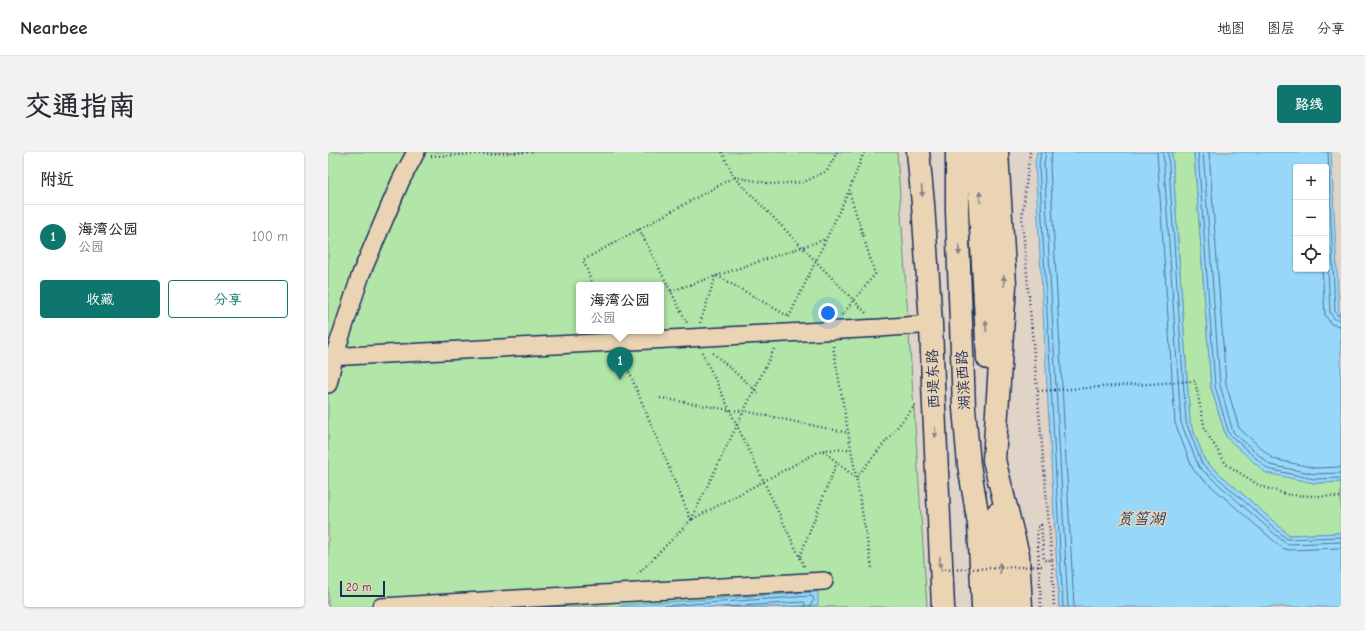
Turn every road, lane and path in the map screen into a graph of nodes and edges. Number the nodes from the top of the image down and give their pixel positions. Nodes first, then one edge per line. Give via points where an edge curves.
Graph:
1 (532, 152) edge
2 (722, 152) edge
3 (837, 152) edge
4 (864, 152) edge
5 (918, 152) edge
6 (950, 152) edge
7 (957, 152) edge
8 (977, 152) edge
9 (997, 152) edge
10 (1030, 152) edge
11 (414, 155) edge
12 (734, 177) junction
13 (849, 191) junction
14 (957, 211) junction
15 (640, 229) junction
16 (826, 239) junction
17 (801, 246) junction
18 (816, 261) junction
19 (716, 275) junction
20 (592, 282) edge
21 (671, 291) junction
22 (853, 300) junction
23 (789, 317) junction
24 (796, 319) dead end
25 (931, 324) junction
26 (880, 328) junction
27 (830, 331) junction
28 (781, 334) junction
29 (695, 338) junction
30 (617, 342) junction
31 (331, 357) edge
32 (933, 383) junction
33 (328, 384) edge
34 (1038, 391) junction
35 (660, 398) dead end
36 (730, 410) junction
37 (744, 411) junction
38 (737, 425) junction
39 (848, 433) junction
40 (851, 449) junction
41 (822, 450) junction
42 (994, 460) junction
43 (837, 462) junction
44 (969, 464) junction
45 (856, 478) junction
46 (764, 481) junction
47 (1341, 497) edge
48 (691, 520) junction
49 (800, 556) junction
50 (1052, 560) junction
51 (1044, 566) dead end
52 (1039, 567) junction
53 (872, 568) dead end
54 (941, 570) junction
55 (818, 581) joint
56 (619, 593) junction
57 (381, 607) edge
58 (943, 607) edge
59 (969, 607) edge
60 (983, 607) edge
61 (1002, 607) edge
62 (1021, 607) edge
63 (1041, 607) edge
64 (1054, 607) edge

1 - 11 path
2 - 12 path
3 - 12 path via 827,171 804,182 772,184
4 - 13 path
5 -> 25 main road, 西堤东路
6 - 14 main road
7 - 14 main road, 湖滨西路
42 -> 8 main road, 湖滨西路
42 -> 9 main road via 1005,285
10 - 34 path via 1022,218
11 - 31 street via 361,274
12 - 15 path
12 - 17 path
13 - 16 path
13 - 22 path via 875,274
14 -> 44 main road, 湖滨西路 via 964,408
15 - 20 path via 583,260
15 - 21 path
16 - 17 path
16 - 18 path
17 - 18 path
17 - 19 path
18 - 22 path
18 - 23 path
19 - 21 path
19 - 23 path
21 - 29 path
22 - 26 path
22 - 27 path
23 - 24 path
23 - 28 path
25 - 26 street
25 - 32 main road, 西堤东路
26 - 27 street
27 - 28 street
27 - 39 path
28 - 29 street
28 - 37 path
29 - 30 street
29 - 36 path
30 - 31 street
30 - 48 path
31 - 33 street
32 - 45 path
32 -> 54 main road, 西堤东路
34 - 47 path via 1195,381 1205,430 1226,464 1260,486 1289,495
34 - 50 path
35 - 36 path
36 - 37 path
36 - 38 path
37 - 38 path
37 - 39 path
38 - 46 path
38 - 48 path
39 - 40 path
40 - 41 path
40 - 45 path
41 - 43 path
41 - 46 path
61 -> 42 main road, 湖滨西路
42 - 62 main road via 1018,555
43 - 45 path
43 - 49 path
44 - 59 main road
44 - 60 main road, 湖滨西路 via 979,524
45 - 53 path
46 - 48 path
46 - 49 path
48 - 56 path
49 - 55 path
50 - 52 path via 1044,560 1041,525 1037,528
50 - 64 path
51 - 52 path, bridge
52 - 54 path, bridge
52 - 63 path
54 - 58 main road, 西堤东路
55 - 56 street
56 - 57 street

